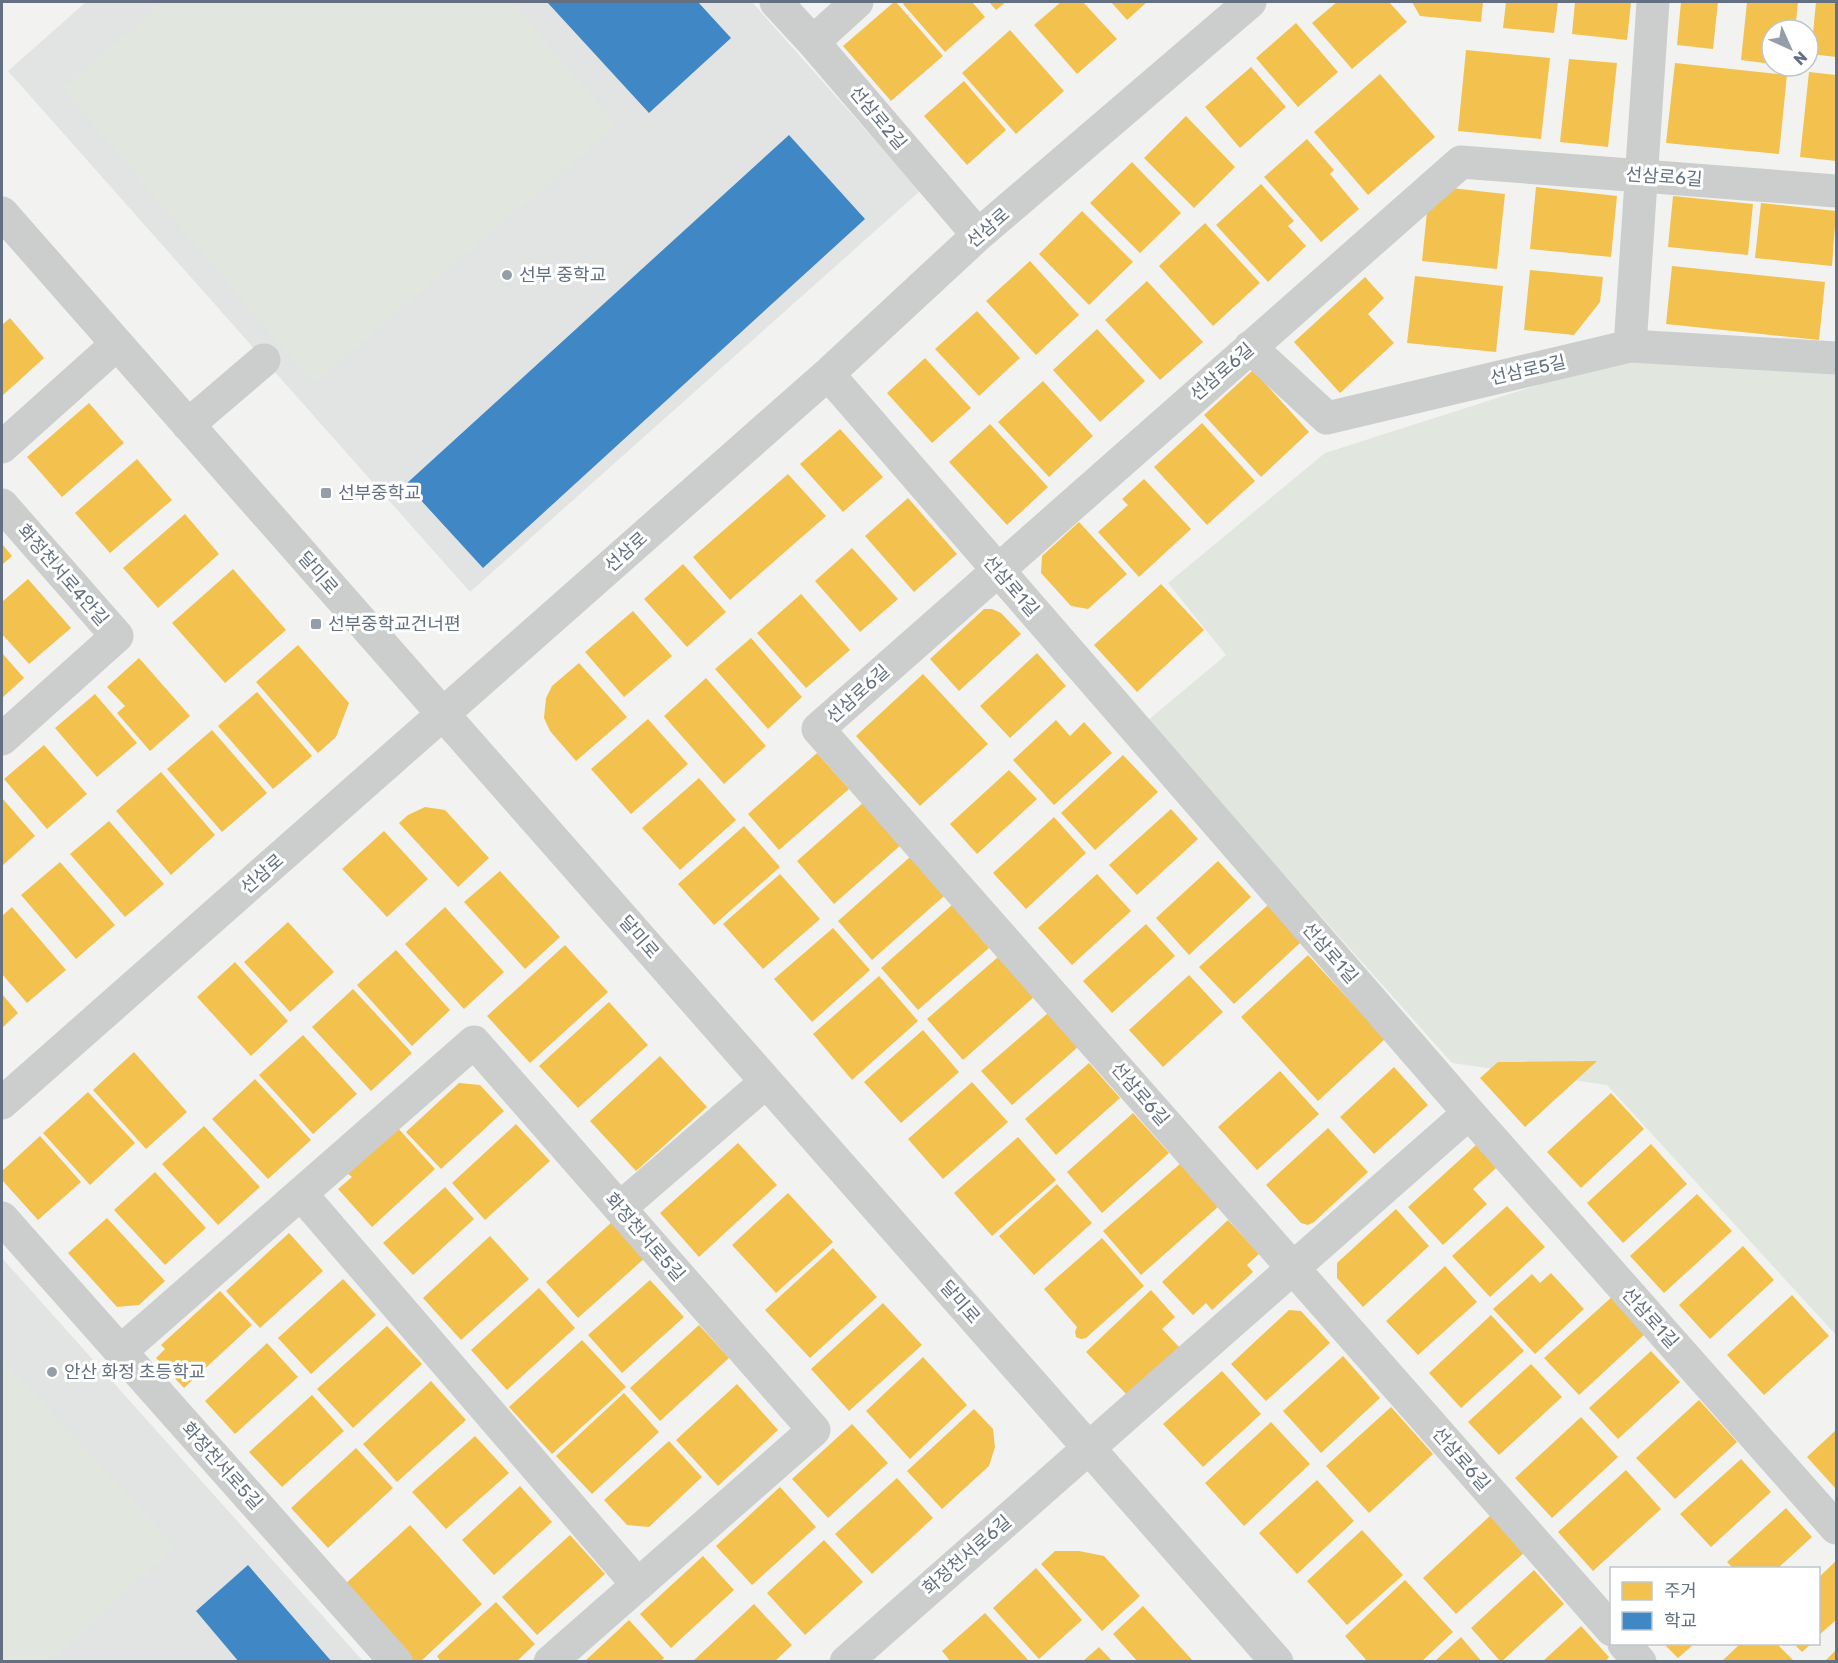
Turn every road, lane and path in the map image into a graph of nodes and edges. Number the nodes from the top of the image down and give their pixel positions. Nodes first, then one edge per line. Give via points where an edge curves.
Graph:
1 (776, 2) edge
2 (857, 2) edge
3 (1250, 2) edge
4 (1653, 2) edge
5 (813, 42) junction
6 (1641, 175) junction
7 (1836, 191) edge
8 (2, 213) edge
9 (978, 236) junction
10 (117, 344) junction
11 (1630, 346) junction
12 (1250, 347) junction
13 (1836, 358) edge
14 (264, 360) dead end
15 (828, 374) junction
16 (188, 425) junction
17 (2, 447) edge
18 (2, 505) edge
19 (998, 570) junction
20 (443, 715) junction
21 (2, 739) edge
22 (766, 1082) junction
23 (2, 1103) edge
24 (1469, 1113) junction
25 (301, 1194) junction
26 (620, 1208) junction
27 (2, 1218) edge
28 (1293, 1268) junction
29 (120, 1352) junction
30 (1088, 1448) junction
31 (1836, 1528) edge
32 (638, 1585) junction
33 (1610, 1629) edge
34 (1625, 1645) edge
35 (396, 1662) edge
36 (550, 1662) edge
37 (846, 1662) edge
38 (1277, 1662) edge
39 (1640, 1662) edge

1 - 5 street, 선삼로2길
2 - 5 street
3 - 9 street, 선삼로
4 - 6 street
5 - 9 street, 선삼로2길 via 901,158
6 - 7 street, 선삼로6길
6 - 11 street
6 - 12 street, 선삼로6길 via 1461,162
8 - 10 street, 달미로
9 - 15 street, 선삼로
10 - 16 street, 달미로
10 - 17 street
11 - 12 street, 선삼로5길 via 1326,418
11 - 13 street, 선삼로5길
12 - 19 street, 선삼로6길
14 - 16 street
15 - 19 street, 선삼로1길
15 - 20 street, 선삼로
16 - 20 street, 달미로
18 - 21 street, 화정천서로4안길 via 117,636
19 - 24 street, 선삼로1길
19 - 28 street, 선삼로6길 via 818,729
20 - 22 street, 달미로
20 - 23 street, 선삼로
22 - 26 street
22 - 30 street, 달미로
24 - 28 street, 화정천서로6길
24 - 31 street, 선삼로1길
25 - 26 street, 화정천서로5길 via 474,1042
25 - 29 street, 화정천서로5길
25 - 32 street
26 - 32 street, 화정천서로5길 via 814,1430
27 - 29 street, 화정천서로5길
28 - 30 street, 화정천서로6길
28 - 33 street, 선삼로6길
29 - 35 street, 화정천서로5길 via 216,1478
30 - 37 street, 화정천서로6길
30 - 38 street, 달미로
32 - 36 street, 화정천서로5길
34 - 39 street

